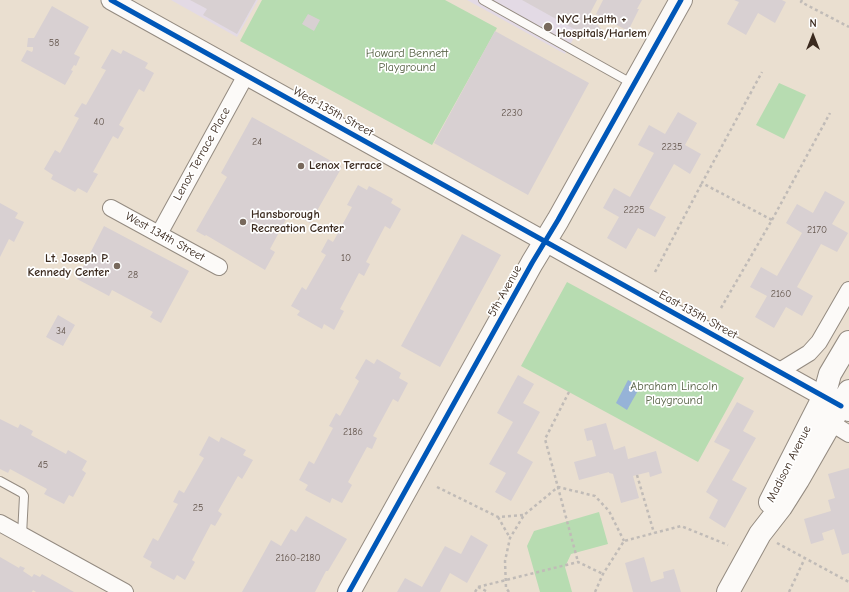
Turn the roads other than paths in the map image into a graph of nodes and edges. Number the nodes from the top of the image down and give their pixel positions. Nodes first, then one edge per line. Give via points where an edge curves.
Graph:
1 (111, 0) edge
2 (483, 0) edge
3 (681, 0) edge
4 (246, 75) junction
5 (634, 84) junction
6 (111, 208) dead end
7 (159, 234) junction
8 (545, 241) junction
9 (219, 267) dead end
10 (849, 290) edge
11 (849, 342) edge
12 (778, 372) junction
13 (840, 410) edge
14 (0, 481) edge
15 (0, 523) edge
16 (22, 535) junction
17 (125, 592) edge
18 (349, 592) edge
19 (728, 592) edge

1 - 4 street, West 135th Street
2 - 5 lane
3 - 5 main road, 5th Avenue
4 - 7 street, Lenox Terrace Place
4 - 8 street, West 135th Street
5 - 8 main road, 5th Avenue
6 - 7 street, West 134th Street
7 - 9 street, West 134th Street
8 - 12 street, East 135th Street
8 - 18 main road, 5th Avenue
10 - 12 street via 819,342 809,353
11 - 13 main road, Madison Avenue via 830,374
12 - 13 street, East 135th Street
13 - 19 main road, Madison Avenue via 770,500 769,539
14 - 16 lane via 24,496
15 - 16 street
16 - 17 street

